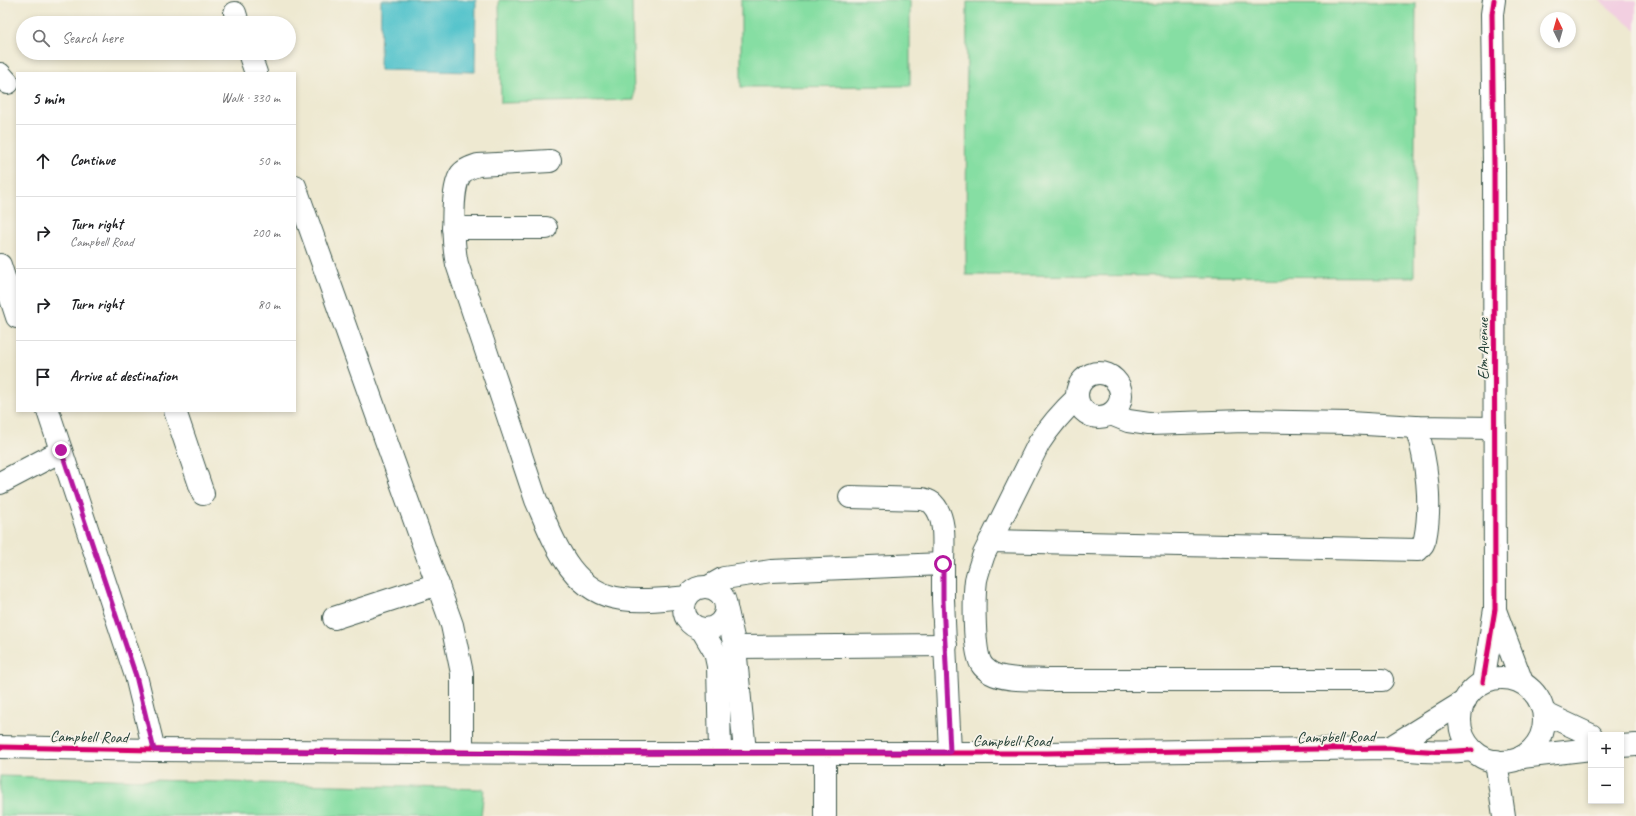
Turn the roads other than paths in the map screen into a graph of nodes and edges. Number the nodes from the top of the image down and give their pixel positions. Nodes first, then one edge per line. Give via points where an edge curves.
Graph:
1 (1492, 5) edge
2 (251, 60) edge
3 (256, 72) edge
4 (550, 161) dead end
5 (296, 192) edge
6 (453, 228) junction
7 (546, 228) dead end
8 (303, 233) edge
9 (0, 265) edge
10 (16, 314) edge
11 (1077, 398) junction
12 (48, 412) edge
13 (175, 412) edge
14 (1111, 414) junction
15 (1416, 427) junction
16 (1495, 428) junction
17 (61, 450) junction
18 (0, 482) edge
19 (203, 494) dead end
20 (850, 497) dead end
21 (990, 541) junction
22 (943, 564) junction
23 (438, 584) junction
24 (708, 587) junction
25 (687, 597) junction
26 (638, 600) junction
27 (1495, 609) junction
28 (727, 611) junction
29 (334, 618) dead end
30 (695, 625) junction
31 (946, 645) junction
32 (735, 647) junction
33 (1382, 680) dead end
34 (1483, 682) junction
35 (1522, 682) junction
36 (1465, 701) junction
37 (1544, 713) junction
38 (1588, 735) edge
39 (1636, 745) edge
40 (1624, 746) edge
41 (0, 747) edge
42 (1389, 748) junction
43 (1588, 749) edge
44 (154, 750) junction
45 (1472, 750) junction
46 (462, 752) junction
47 (720, 752) junction
48 (745, 752) junction
49 (950, 752) junction
50 (825, 753) junction
51 (1522, 757) junction
52 (1496, 761) junction
53 (825, 816) edge
54 (1504, 816) edge

1 - 16 street, Elm Avenue
2 - 3 street
4 - 6 street via 478,165 467,169 461,174 456,189
5 - 8 street
6 - 7 street
6 - 26 street via 457,264 536,500 552,536 564,559 588,587 616,598
8 - 23 street
9 - 10 street
11 - 14 street via 1086,413 1094,416
11 - 14 street via 1077,390 1087,376 1104,373 1118,383 1121,392 1117,408
11 - 21 street via 1054,422 1039,443
12 - 17 street
13 - 19 street
14 - 15 street via 1149,424 1349,423
15 - 16 street
15 - 21 street via 1425,464 1427,506 1425,539 1418,550
16 - 27 street, Elm Avenue
17 - 18 street
17 - 44 street via 136,676
20 - 22 street via 922,499 932,502 940,513 942,523
21 - 33 street via 976,581 977,651 981,665 1001,677 1048,680
22 - 24 street via 770,571 724,578
22 - 31 street
23 - 29 street
23 - 46 street via 452,624 462,673
24 - 25 street via 700,587
24 - 28 street via 716,589 722,595
25 - 26 street
25 - 30 street via 685,614
26 - 30 street
27 - 34 street, Elm Avenue
27 - 35 street, Elm Avenue
28 - 30 street via 718,626 711,629
28 - 32 street
30 - 47 street via 715,652 718,666
31 - 32 street
31 - 49 street
32 - 48 street
34 - 35 street via 1496,678
34 - 36 street
35 - 37 street via 1533,690
36 - 42 street, Campbell Road
36 - 45 street via 1461,713 1461,726
37 - 38 street
37 - 51 street via 1544,727 1540,739 1532,750
39 - 40 street
41 - 44 street, Campbell Road
42 - 45 street, Campbell Road via 1444,753
42 - 49 street, Campbell Road
43 - 51 street
44 - 46 street, Campbell Road
45 - 52 street
46 - 47 street, Campbell Road
47 - 48 street, Campbell Road
48 - 50 street, Campbell Road
49 - 50 street, Campbell Road
50 - 53 street
51 - 52 street via 1509,762
52 - 54 street

